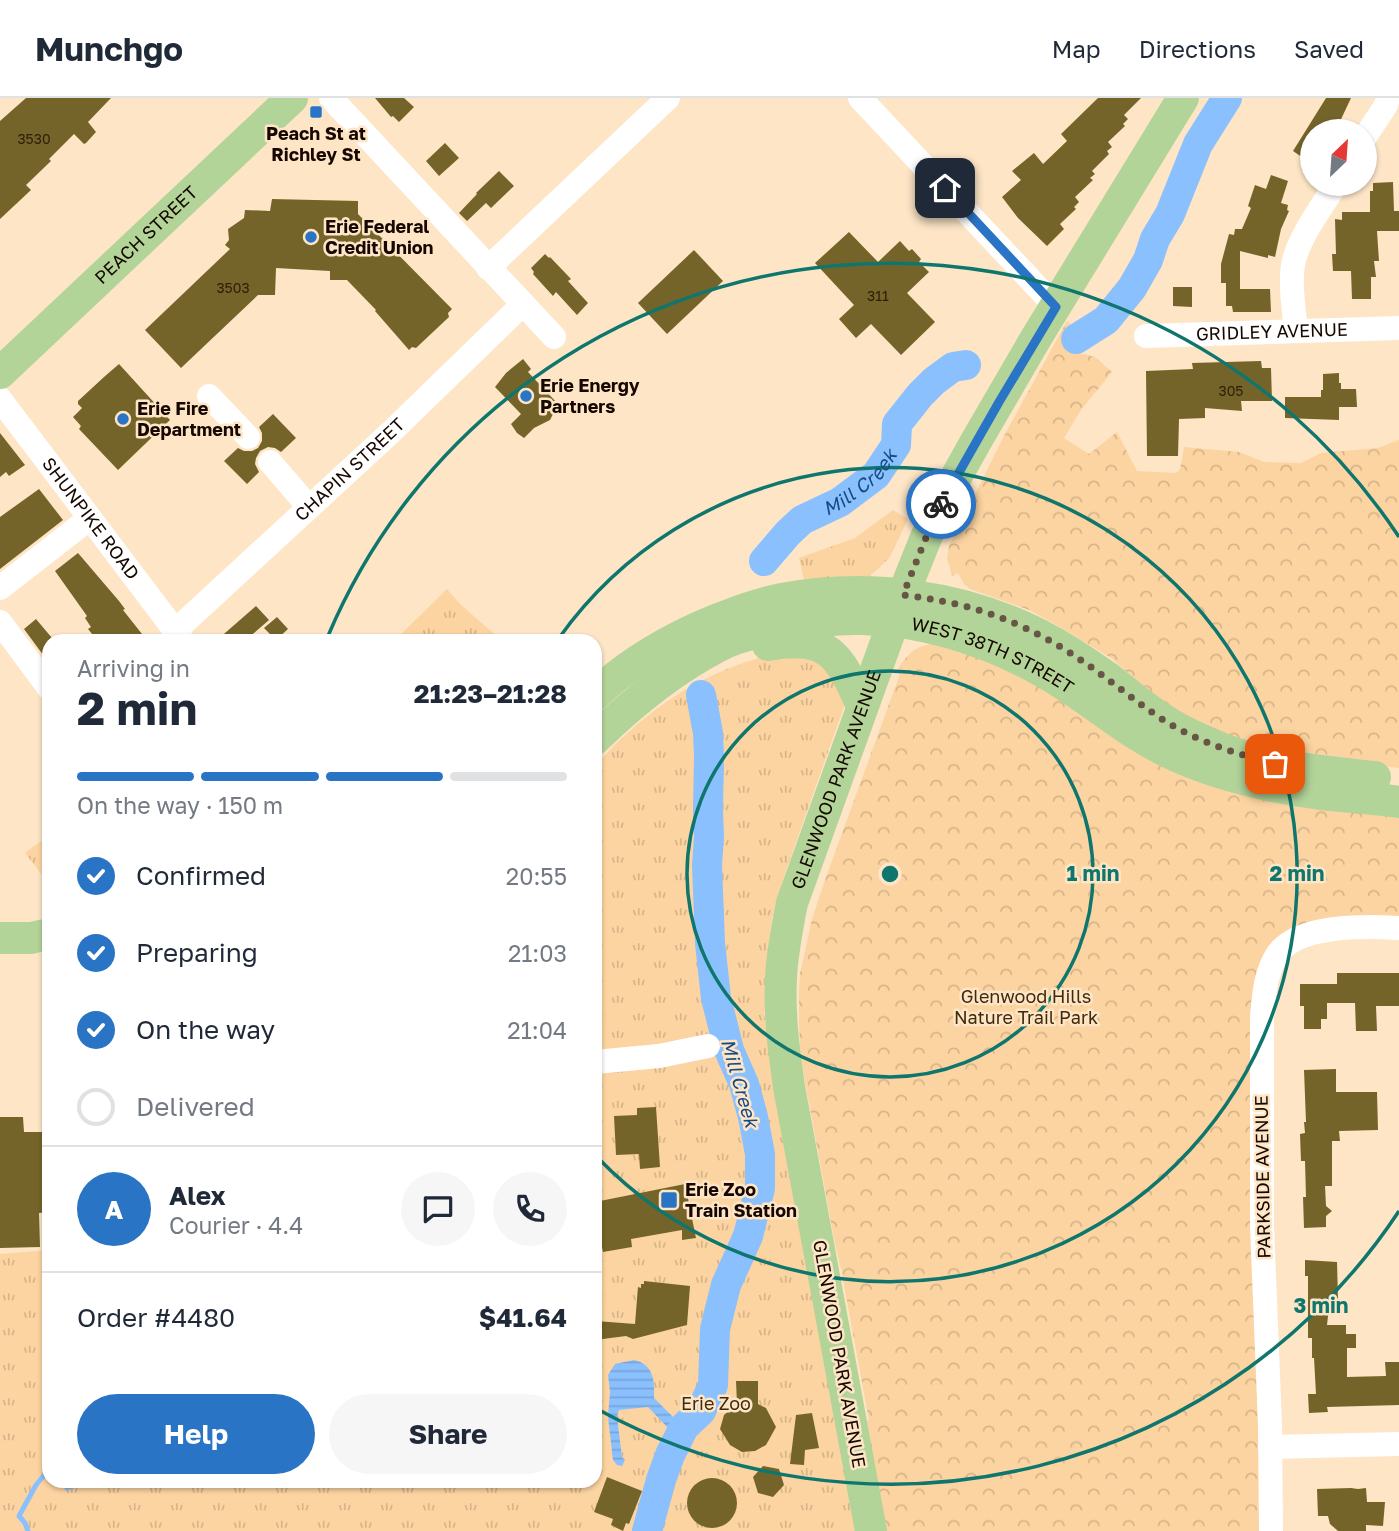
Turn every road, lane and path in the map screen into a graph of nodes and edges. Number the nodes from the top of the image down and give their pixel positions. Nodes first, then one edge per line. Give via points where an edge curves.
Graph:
1 (292, 98) edge
2 (331, 98) edge
3 (668, 98) edge
4 (860, 98) edge
5 (1183, 98) edge
6 (1388, 98) edge
7 (1377, 119) edge
8 (1328, 196) edge
9 (488, 268) junction
10 (523, 305) junction
11 (1056, 307) junction
12 (1399, 328) edge
13 (1296, 331) junction
14 (1146, 336) dead end
15 (554, 337) dead end
16 (0, 373) edge
17 (209, 396) dead end
18 (0, 399) edge
19 (248, 438) dead end
20 (270, 462) dead end
21 (309, 508) junction
22 (90, 518) junction
23 (0, 588) edge
24 (898, 608) junction
25 (809, 621) junction
26 (0, 622) edge
27 (177, 634) edge
28 (180, 634) edge
29 (42, 679) edge
30 (602, 689) edge
31 (862, 706) junction
32 (602, 732) edge
33 (1399, 781) edge
34 (1399, 802) edge
35 (1399, 928) edge
36 (42, 938) edge
37 (0, 939) edge
38 (708, 1046) dead end
39 (602, 1061) edge
40 (1399, 1444) edge
41 (1270, 1447) junction
42 (871, 1531) edge
43 (1272, 1531) edge

1 - 16 main road, PEACH STREET
2 - 9 street
3 - 9 street
4 - 11 street
5 - 11 main road, GLENWOOD PARK AVENUE
6 - 7 street
8 - 13 street via 1293,262
9 - 10 street
10 - 15 street
10 - 21 street, CHAPIN STREET
11 - 24 main road, GLENWOOD PARK AVENUE via 941,504
12 - 13 street, GRIDLEY AVENUE
13 - 14 street, GRIDLEY AVENUE
17 - 19 street
18 - 22 street, SHUNPIKE ROAD
20 - 21 street
21 - 28 street, CHAPIN STREET
22 - 23 street
22 - 27 street, SHUNPIKE ROAD
24 - 25 main road, WEST 38TH STREET via 862,592 826,593
24 - 31 main road, GLENWOOD PARK AVENUE
24 - 33 main road, WEST 38TH STREET via 957,603 981,610 1042,636 1157,716 1250,758
24 - 34 main road, WEST 38TH STREET via 940,631 1012,655 1060,681 1144,739 1213,771 1284,788
25 - 30 main road, WEST 38TH STREET via 780,599 758,606 678,637 638,660
25 - 31 main road via 848,673
25 - 32 main road, WEST 38TH STREET via 719,645 629,707
26 - 29 street
31 - 42 main road, GLENWOOD PARK AVENUE via 792,903 781,980 789,1087
35 - 41 street, PARKSIDE AVENUE via 1324,930 1296,939 1279,952 1265,983 1262,1226
36 - 37 main road
38 - 39 street
40 - 41 street
41 - 43 street, PARKSIDE AVENUE

